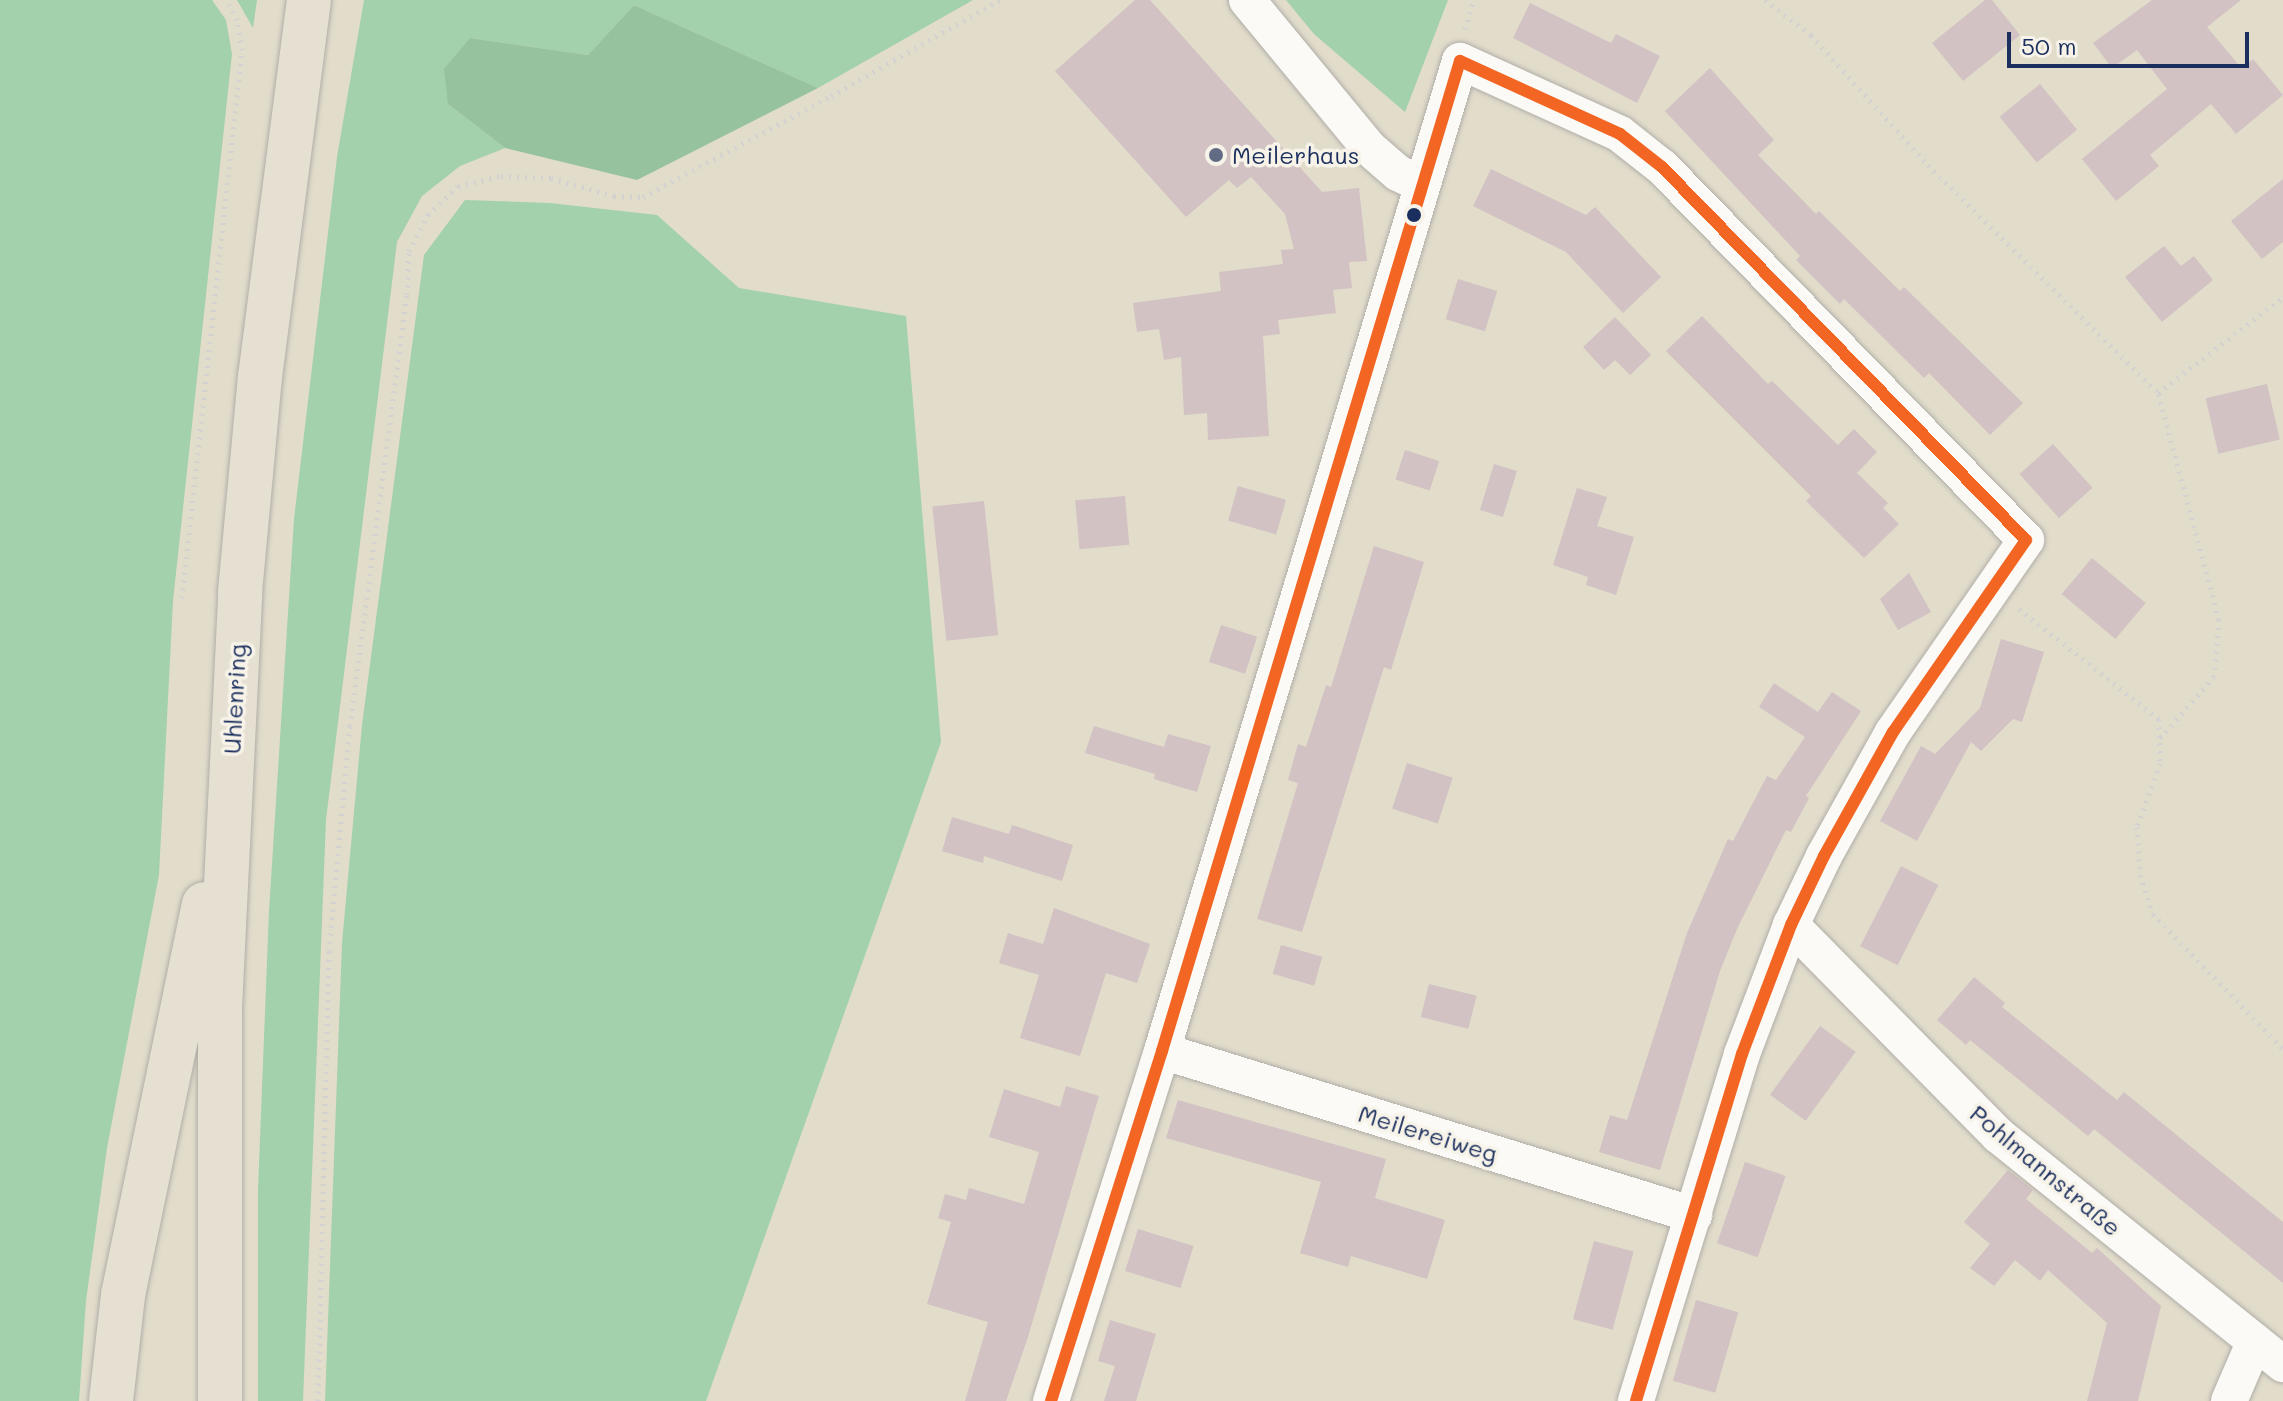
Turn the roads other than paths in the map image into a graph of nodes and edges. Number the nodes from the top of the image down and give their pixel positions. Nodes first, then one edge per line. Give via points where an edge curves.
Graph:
1 (309, 0) edge
2 (1247, 0) edge
3 (1421, 184) junction
4 (227, 807) junction
5 (1791, 925) junction
6 (1162, 1051) junction
7 (1694, 1215) junction
8 (2255, 1341) junction
9 (2283, 1364) edge
10 (111, 1401) edge
11 (220, 1401) edge
12 (1051, 1401) edge
13 (1636, 1401) edge
14 (2229, 1401) edge

1 - 4 highway, Uhlenring via 260,377
2 - 3 street via 1369,148 1398,173
3 - 5 street via 1460,61 1620,134 1662,167 2026,540 1893,732
3 - 6 street
4 - 10 highway via 143,1187
4 - 11 highway, Uhlenring via 218,1116
5 - 7 street via 1742,1054
5 - 8 street, Pohlmannstraße via 1998,1135
6 - 7 street, Meilereiweg
6 - 12 street
7 - 13 street
8 - 9 street, Pohlmannstraße
8 - 14 street

